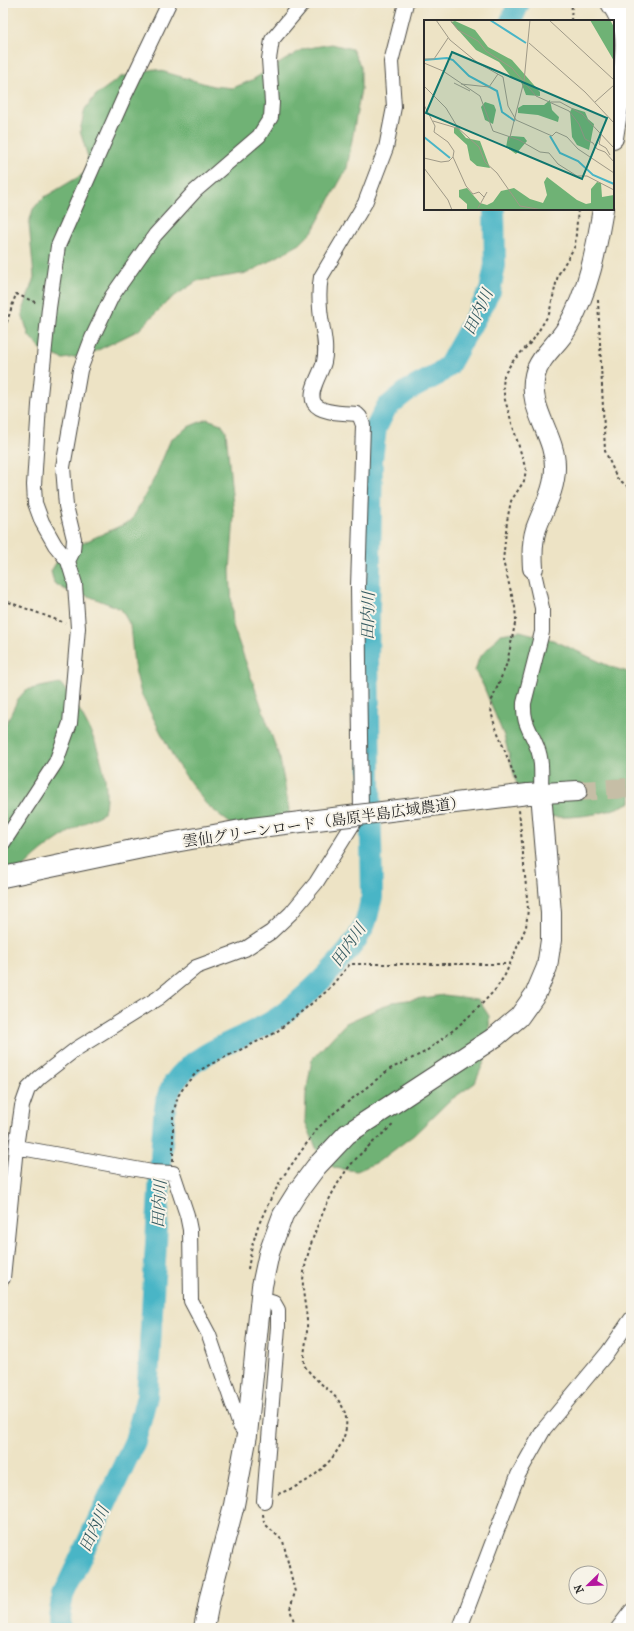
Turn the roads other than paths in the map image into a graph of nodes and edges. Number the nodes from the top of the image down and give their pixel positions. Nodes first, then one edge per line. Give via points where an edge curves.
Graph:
1 (169, 3) edge
2 (303, 3) edge
3 (406, 3) edge
4 (611, 3) edge
5 (614, 131) edge
6 (603, 210) edge
7 (68, 561) junction
8 (533, 568) joint
9 (577, 791) tunnel mouth
10 (526, 794) junction
11 (3, 843) edge
12 (3, 878) edge
13 (16, 1147) junction
14 (3, 1278) edge
15 (261, 1299) junction
16 (631, 1319) edge
17 (247, 1435) junction
18 (264, 1501) road end
19 (631, 1611) edge
20 (204, 1628) edge
21 (460, 1628) edge
22 (618, 1628) edge

1 - 7 street via 58,246 39,405 34,485 35,503 42,522
2 - 7 street via 272,40 269,59 271,117 259,136 195,191 155,235 112,296 92,338 80,370 63,467 66,506 74,539 73,551
3 - 13 street via 391,62 394,107 386,148 365,203 321,277 320,309 326,351 312,396 322,410 357,414 363,425 358,587 361,812 316,883 291,913 270,932 245,949 196,967 158,998 76,1049 40,1077 28,1089 22,1106
4 - 5 street via 624,32 625,50
6 - 8 street via 593,264 584,291 567,329 535,374 533,390 536,408 554,449 555,468 552,490 536,530 532,549
7 - 11 street via 75,584 78,628 70,723 56,762
8 - 10 street via 542,608 542,632 524,712 526,724 541,761
9 - 10 street, 雲仙グリーンロード（島原半島広域農道）
10 - 12 street, 雲仙グリーンロード（島原半島広域農道）, bridge via 252,828 142,848
10 - 15 street via 551,914 547,967 536,993 519,1017 495,1037 347,1134 316,1166 283,1216 269,1253
13 - 14 street
13 - 17 street via 152,1172 171,1173 190,1230 191,1301 209,1335 229,1399 240,1426
15 - 17 street
15 - 18 street via 274,1303 278,1310
16 - 21 street via 608,1352 544,1429 518,1475
17 - 20 street via 234,1505
19 - 22 street

